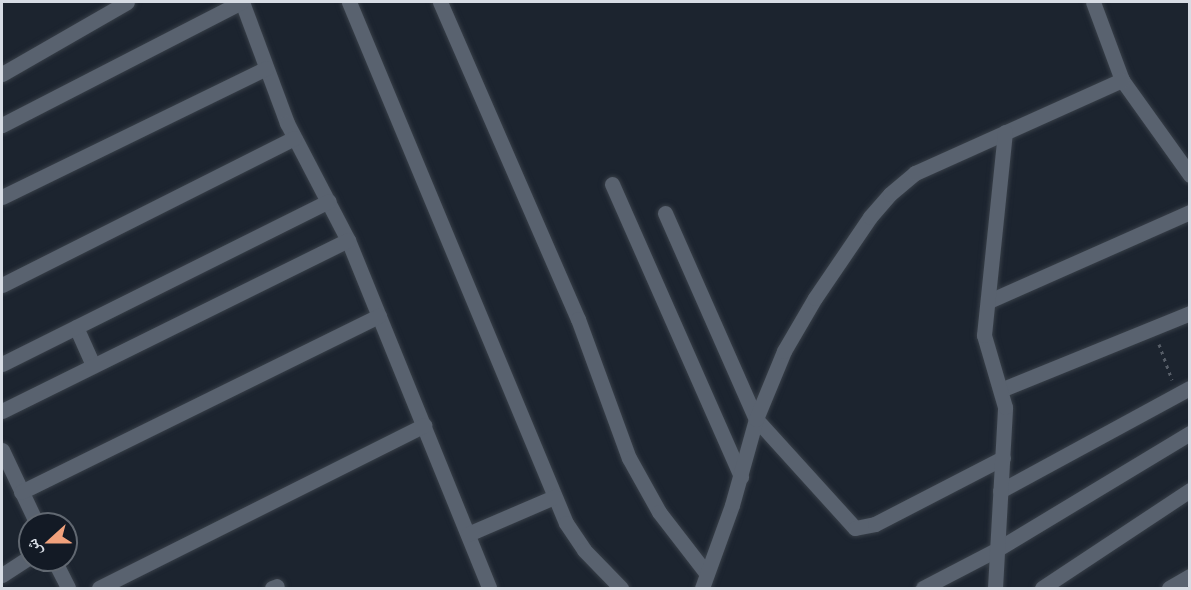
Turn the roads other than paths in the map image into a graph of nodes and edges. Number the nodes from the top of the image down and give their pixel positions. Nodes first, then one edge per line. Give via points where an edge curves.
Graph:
1 (127, 2) edge
2 (242, 2) edge
3 (349, 2) edge
4 (441, 2) edge
5 (1093, 2) edge
6 (266, 68) junction
7 (2, 74) edge
8 (1122, 80) junction
9 (2, 124) edge
10 (1005, 132) junction
11 (294, 138) junction
12 (1190, 175) edge
13 (612, 184) dead end
14 (2, 196) edge
15 (329, 201) junction
16 (1190, 212) edge
17 (665, 213) dead end
18 (348, 240) junction
19 (2, 285) edge
20 (988, 301) junction
21 (1190, 313) edge
22 (379, 316) junction
23 (76, 327) junction
24 (2, 364) edge
25 (93, 365) junction
26 (1003, 388) junction
27 (1184, 391) edge
28 (2, 411) edge
29 (756, 419) junction
30 (424, 424) junction
31 (1190, 433) edge
32 (2, 450) edge
33 (1003, 458) junction
34 (741, 477) junction
35 (1190, 490) edge
36 (1000, 491) junction
37 (21, 492) junction
38 (554, 497) junction
39 (31, 512) edge
40 (468, 534) junction
41 (996, 550) junction
42 (18, 565) edge
43 (60, 572) edge
44 (2, 575) edge
45 (1190, 576) edge
46 (704, 581) edge
47 (68, 588) edge
48 (99, 588) edge
49 (489, 588) edge
50 (621, 588) edge
51 (923, 588) edge
52 (995, 588) edge
53 (1042, 588) edge
54 (1169, 588) edge

1 - 7 street
2 - 6 street
2 - 9 street
3 - 38 street
4 - 46 street via 573,308 629,458
5 - 8 street
6 - 11 street
6 - 14 street
8 - 10 street
8 - 12 street
10 - 20 street
10 - 29 street via 915,173 890,194 815,298 784,351
11 - 15 street
11 - 19 street
13 - 34 street
15 - 18 street
15 - 23 street
16 - 20 street
17 - 29 street
18 - 22 street
18 - 25 street
20 - 26 street via 985,348
21 - 26 street
22 - 30 street
22 - 37 street
23 - 24 street
23 - 25 street
25 - 28 street
26 - 33 street
27 - 36 street
29 - 33 street via 857,529
29 - 34 street
30 - 40 street
30 - 48 street
31 - 41 street
32 - 37 street
33 - 36 street
34 - 46 street
35 - 53 street
36 - 41 street
37 - 39 street
38 - 40 street
38 - 50 street via 574,537
40 - 49 street
41 - 51 street
41 - 52 street
42 - 44 street
43 - 47 street
45 - 54 street

